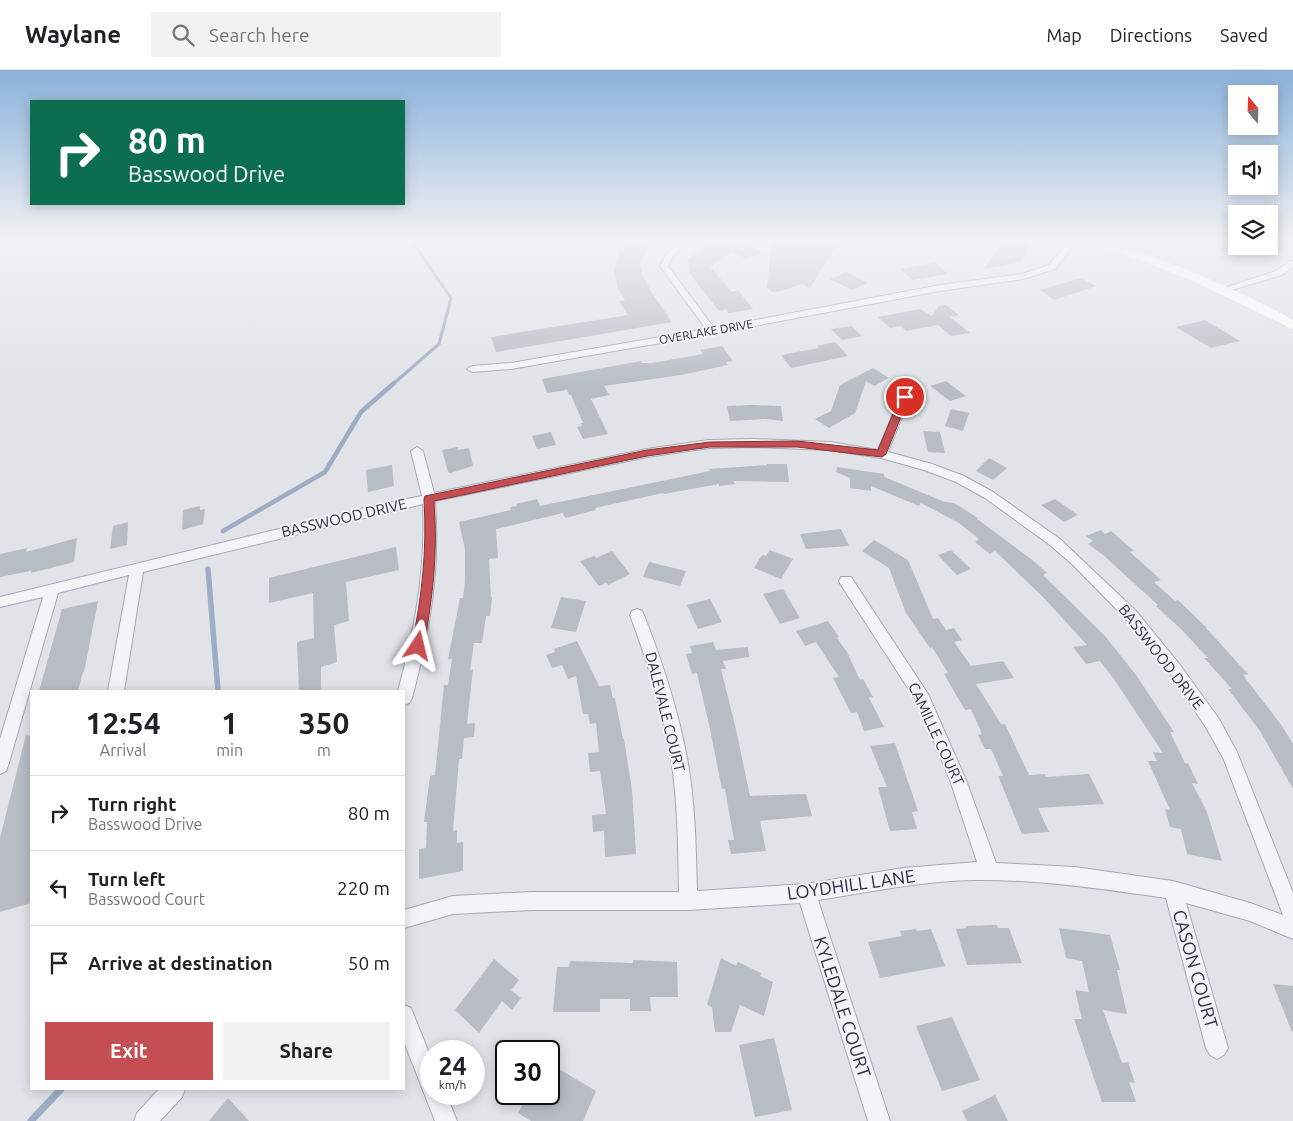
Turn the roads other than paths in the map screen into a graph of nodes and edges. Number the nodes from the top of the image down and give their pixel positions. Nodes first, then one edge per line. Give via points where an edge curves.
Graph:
1 (679, 289) edge
2 (946, 289) edge
3 (1233, 289) edge
4 (1235, 289) edge
5 (1293, 315) edge
6 (1293, 325) edge
7 (712, 332) junction
8 (472, 370) dead end
9 (905, 397) dead end
10 (417, 452) dead end
11 (882, 454) junction
12 (429, 499) junction
13 (137, 568) junction
14 (846, 581) dead end
15 (52, 590) junction
16 (0, 602) edge
17 (637, 615) dead end
18 (116, 690) edge
19 (405, 694) edge
20 (0, 766) edge
21 (990, 872) junction
22 (1173, 890) junction
23 (806, 893) junction
24 (688, 901) junction
25 (1293, 917) edge
26 (405, 919) edge
27 (1293, 929) edge
28 (405, 1018) edge
29 (1217, 1048) dead end
30 (420, 1056) edge
31 (173, 1090) edge
32 (439, 1105) edge
33 (145, 1121) edge
34 (446, 1121) edge
35 (879, 1121) edge

1 - 7 street
2 - 7 street, OVERLAKE DRIVE
3 - 6 main road
4 - 5 main road
7 - 8 street, OVERLAKE DRIVE
9 - 11 street
10 - 12 street
11 - 12 street, BASSWOOD DRIVE via 797,444 710,444 647,453
11 - 25 street, BASSWOOD DRIVE via 960,479 989,495 1055,542 1131,615 1175,669 1213,724 1231,757
12 - 13 street, BASSWOOD DRIVE
12 - 19 street via 428,587 418,646
13 - 15 street, BASSWOOD DRIVE
13 - 18 street
14 - 21 street, CAMILLE COURT via 923,700 958,780
15 - 16 street, BASSWOOD DRIVE
15 - 20 street
17 - 24 street, DALEVALE COURT via 655,662 679,758
21 - 22 street, LOYDHILL LANE via 1075,876
21 - 23 street, LOYDHILL LANE via 903,877
22 - 27 street, LOYDHILL LANE via 1250,912
22 - 29 street, CASON COURT
23 - 24 street, LOYDHILL LANE
23 - 35 street, KYLEDALE COURT
24 - 26 street, LOYDHILL LANE via 532,901 453,905
28 - 30 street
31 - 33 street
32 - 34 street

